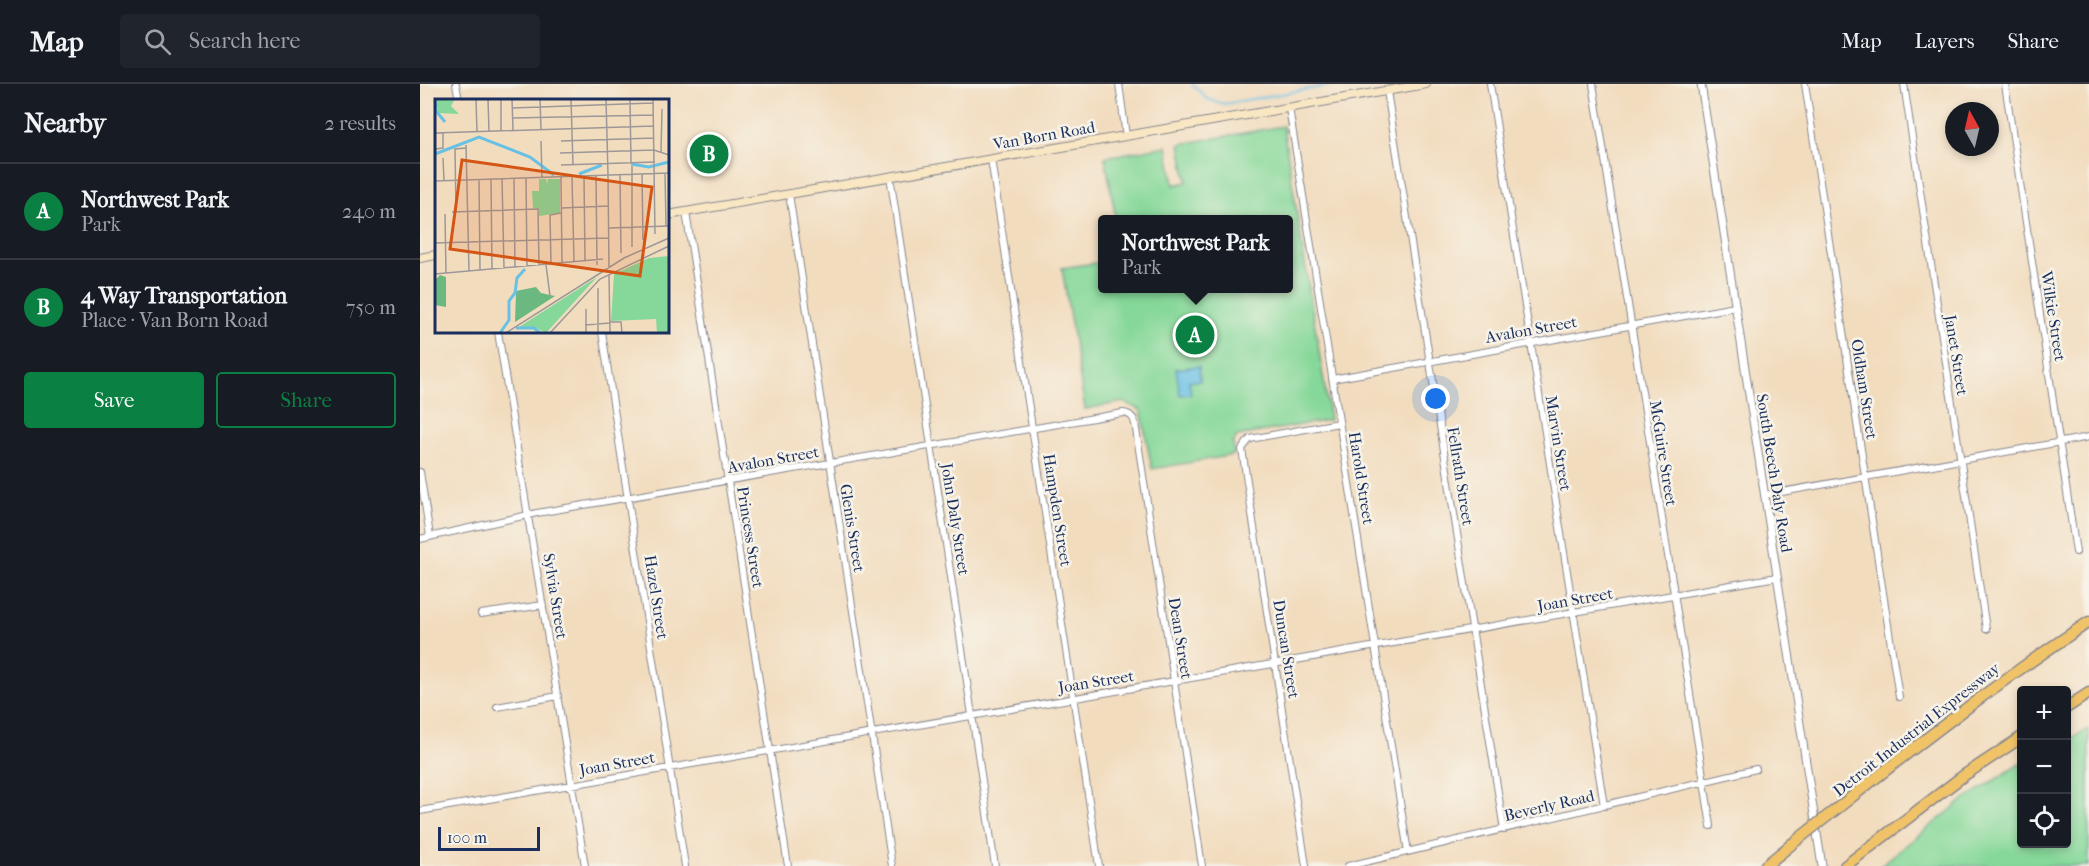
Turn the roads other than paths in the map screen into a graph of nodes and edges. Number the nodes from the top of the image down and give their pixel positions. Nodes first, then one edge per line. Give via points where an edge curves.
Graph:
1 (456, 84) edge
2 (1119, 84) edge
3 (1426, 84) edge
4 (1490, 84) edge
5 (1593, 84) edge
6 (1701, 84) edge
7 (1805, 84) edge
8 (1904, 84) edge
9 (2005, 84) edge
10 (1387, 91) junction
11 (459, 99) edge
12 (1289, 108) junction
13 (1126, 136) junction
14 (991, 159) junction
15 (890, 176) junction
16 (789, 194) junction
17 (687, 212) junction
18 (669, 215) edge
19 (435, 255) edge
20 (420, 258) edge
21 (1736, 307) junction
22 (1630, 326) junction
23 (498, 333) edge
24 (603, 333) edge
25 (1529, 343) junction
26 (1428, 361) junction
27 (1332, 379) junction
28 (1131, 415) joint
29 (1339, 423) junction
30 (1032, 429) junction
31 (2089, 437) edge
32 (2060, 443) junction
33 (931, 446) junction
34 (1960, 460) junction
35 (830, 463) junction
36 (420, 472) edge
37 (1865, 477) junction
38 (729, 480) junction
39 (1765, 495) junction
40 (628, 498) junction
41 (529, 515) junction
42 (430, 537) junction
43 (420, 539) edge
44 (2076, 552) dead end
45 (1777, 577) junction
46 (1674, 595) junction
47 (543, 605) junction
48 (1574, 613) junction
49 (480, 614) dead end
50 (2089, 622) edge
51 (1986, 629) dead end
52 (1473, 631) junction
53 (1376, 648) junction
54 (1276, 665) junction
55 (1174, 682) junction
56 (2089, 693) edge
57 (558, 696) junction
58 (1899, 697) dead end
59 (1074, 698) junction
60 (2071, 705) edge
61 (497, 707) dead end
62 (972, 716) junction
63 (871, 733) junction
64 (2017, 739) edge
65 (770, 750) junction
66 (669, 768) junction
67 (1756, 769) dead end
68 (1705, 783) junction
69 (572, 784) junction
70 (1604, 806) junction
71 (420, 811) edge
72 (1711, 826) dead end
73 (1504, 830) junction
74 (1408, 852) junction
75 (585, 866) edge
76 (685, 866) edge
77 (788, 866) edge
78 (892, 866) edge
79 (995, 866) edge
80 (1099, 866) edge
81 (1202, 866) edge
82 (1306, 866) edge
83 (1348, 866) edge
84 (1765, 866) edge
85 (1822, 866) edge
86 (1845, 866) edge

1 - 11 street
2 - 13 street
3 - 10 main road, Van Born Road
4 - 25 street, Marvin Street
5 - 22 street, McGuire Street
6 - 21 street, South Beech Daly Road
7 - 37 street, Oldham Street
8 - 34 street, Janet Street
9 - 32 street, Wilkie Street
10 - 12 main road, Van Born Road
10 - 26 street, Fellrath Street
12 - 13 main road, Van Born Road
12 - 27 street, Harold Street
13 - 14 main road, Van Born Road
14 - 15 main road, Van Born Road
14 - 30 street, Hampden Street
15 - 16 main road, Van Born Road
15 - 33 street, John Daly Street
16 - 17 main road, Van Born Road
16 - 35 street, Glenis Street
17 - 18 main road, Van Born Road
17 - 38 street, Princess Street
19 - 20 main road
21 - 22 street, Avalon Street
21 - 39 street, South Beech Daly Road
22 - 25 street, Avalon Street
22 - 46 street, McGuire Street
23 - 41 street, Sylvia Street
24 - 40 street, Hazel Street
25 - 26 street, Avalon Street
25 - 48 street, Marvin Street
26 - 27 street, Avalon Street
26 - 52 street, Fellrath Street
27 - 29 street, Harold Street
28 - 30 street, Avalon Street via 1123,413
28 - 55 street, Dean Street
29 - 53 street, Harold Street
29 - 54 street, Duncan Street via 1250,439 1242,449
30 - 33 street, Avalon Street
30 - 59 street, Hampden Street
31 - 32 street
32 - 34 street
32 - 44 street, Wilkie Street
33 - 35 street, Avalon Street
33 - 62 street, John Daly Street
34 - 37 street
34 - 51 street, Janet Street
35 - 38 street, Avalon Street
35 - 63 street, Glenis Street
36 - 42 street
37 - 39 street
37 - 58 street, Oldham Street
38 - 40 street, Avalon Street
38 - 65 street, Princess Street
39 - 45 street, South Beech Daly Road
40 - 41 street, Avalon Street
40 - 66 street, Hazel Street
41 - 42 street, Avalon Street
41 - 47 street, Sylvia Street
42 - 43 street, Avalon Street
45 - 46 street, Joan Street
45 - 85 street, South Beech Daly Road
46 - 48 street, Joan Street
46 - 68 street, McGuire Street
47 - 49 street
47 - 57 street, Sylvia Street
48 - 52 street, Joan Street
48 - 70 street, Marvin Street
50 - 84 highway, Detroit Industrial Expressway, bridge via 1943,724
52 - 53 street, Joan Street
52 - 73 street, Fellrath Street
53 - 54 street, Joan Street
53 - 74 street, Harold Street
54 - 55 street, Joan Street
54 - 82 street, Duncan Street
55 - 59 street, Joan Street
55 - 81 street, Dean Street
56 - 60 highway
57 - 61 street
57 - 69 street, Sylvia Street
59 - 62 street, Joan Street
59 - 80 street, Hampden Street
62 - 63 street, Joan Street
62 - 79 street, John Daly Street
63 - 65 street, Joan Street
63 - 78 street, Glenis Street
64 - 86 highway
65 - 66 street, Joan Street
65 - 77 street, Princess Street
66 - 69 street, Joan Street
66 - 76 street, Hazel Street
67 - 68 street, Beverly Road
68 - 70 street, Beverly Road
68 - 72 street, McGuire Street
69 - 71 street, Joan Street
69 - 75 street, Sylvia Street
70 - 73 street, Beverly Road
73 - 74 street, Beverly Road
74 - 83 street, Beverly Road

